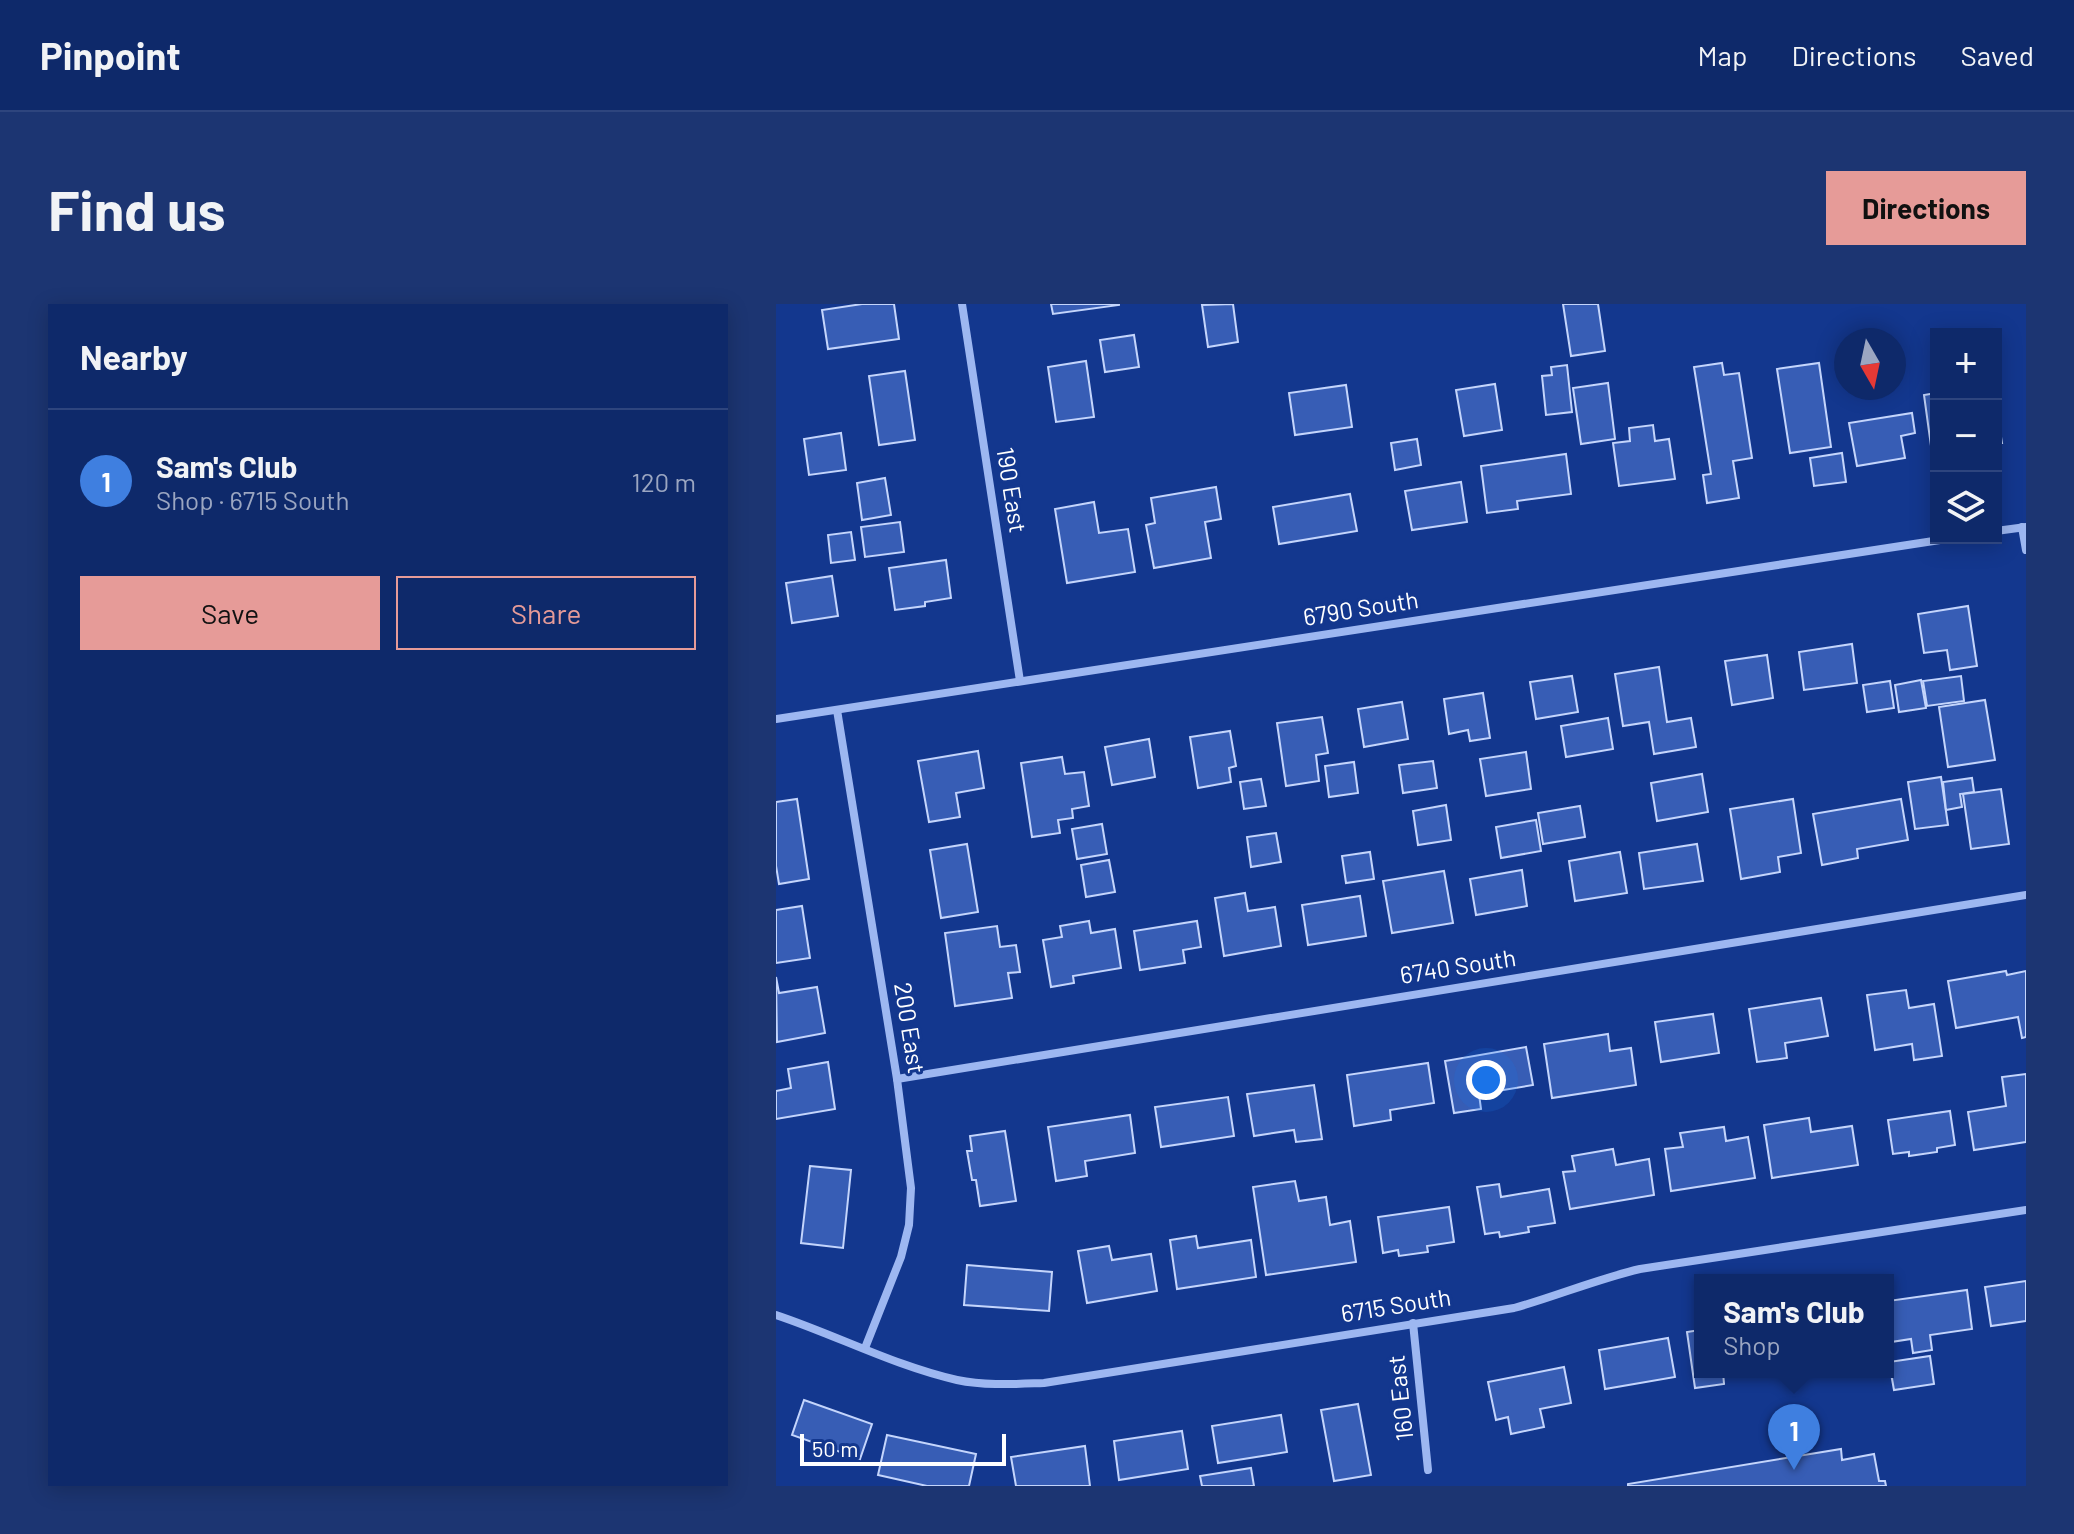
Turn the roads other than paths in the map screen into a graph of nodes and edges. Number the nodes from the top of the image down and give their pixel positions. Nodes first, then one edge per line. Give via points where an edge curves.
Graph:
1 (962, 304) edge
2 (2024, 527) edge
3 (2002, 530) edge
4 (1930, 542) edge
5 (2026, 550) edge
6 (1020, 681) junction
7 (837, 710) junction
8 (776, 719) edge
9 (2026, 895) edge
10 (897, 1079) junction
11 (2026, 1210) edge
12 (776, 1315) edge
13 (1413, 1323) junction
14 (865, 1348) junction
15 (1428, 1470) dead end

1 - 6 street, 190 East
2 - 3 street
2 - 5 street
4 - 6 street, 6790 South
6 - 7 street, 6790 South
7 - 8 street, 6790 South
7 - 10 street, 200 East
9 - 10 street, 6740 South
10 - 14 street, 200 East via 911,1188 909,1225
11 - 13 street, 6715 South via 1640,1269 1514,1308
12 - 14 street, 6715 South
13 - 14 street, 6715 South via 1044,1383 959,1380
13 - 15 street, 160 East

